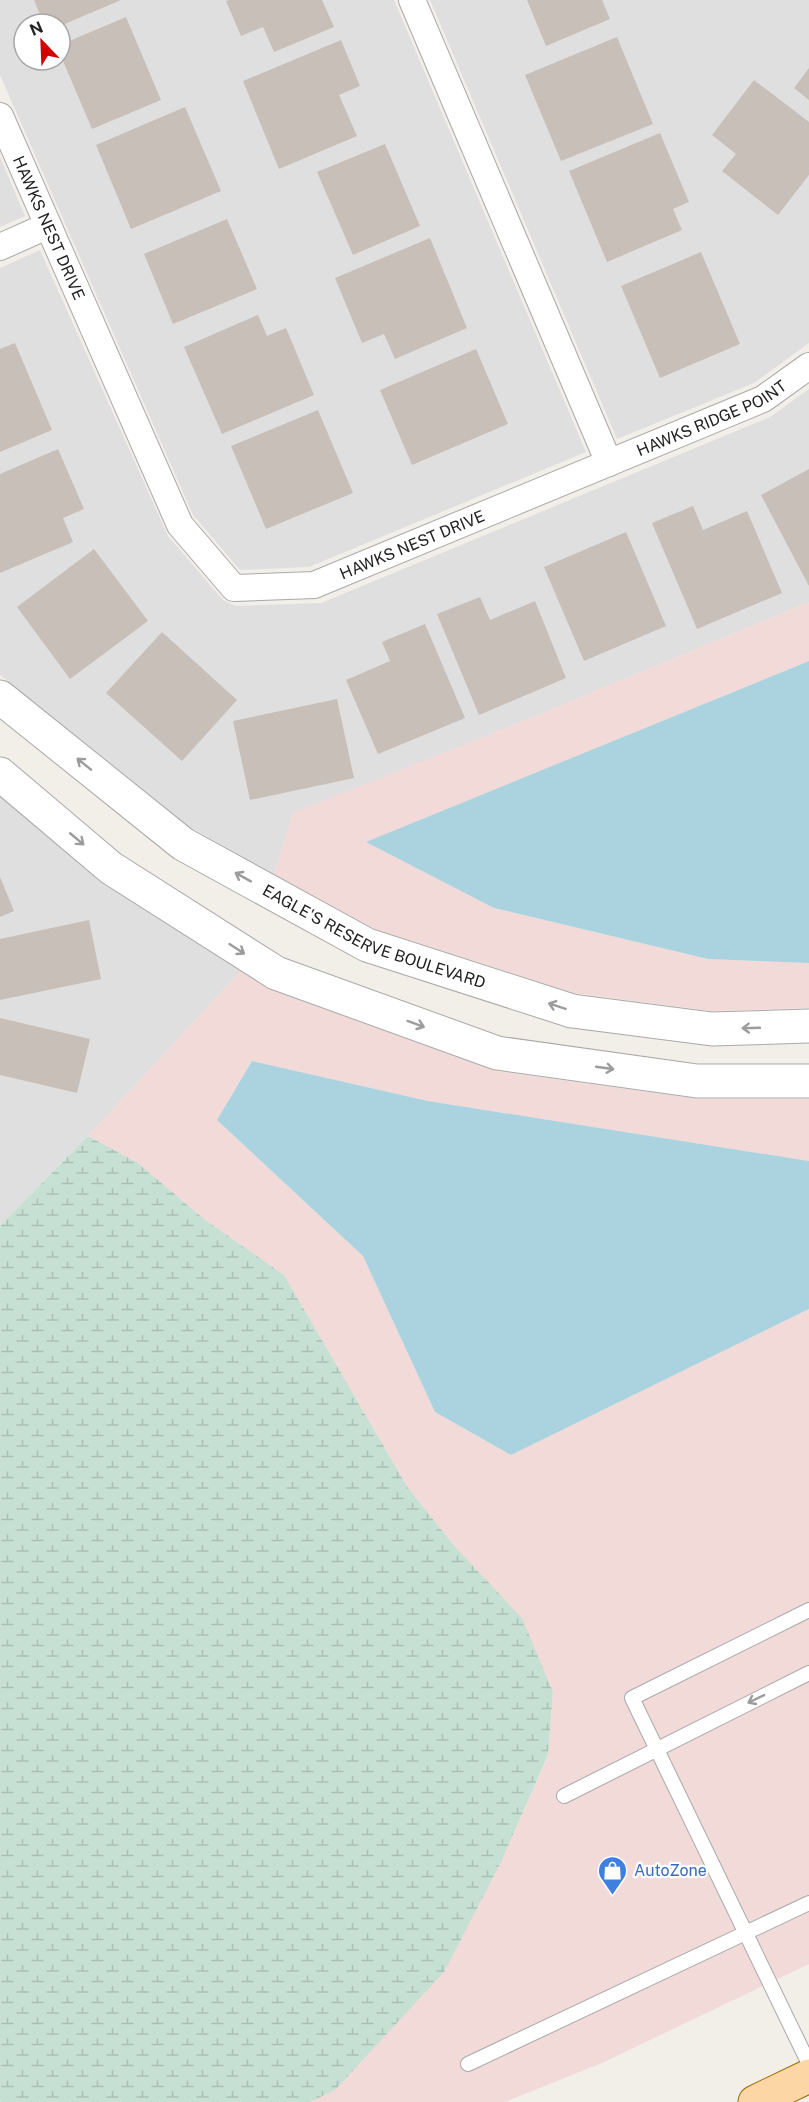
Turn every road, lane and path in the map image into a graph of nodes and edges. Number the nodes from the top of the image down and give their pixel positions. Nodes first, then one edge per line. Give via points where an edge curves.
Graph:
1 (412, 0) edge
2 (0, 116) edge
3 (47, 226) junction
4 (0, 247) edge
5 (809, 366) edge
6 (609, 463) junction
7 (0, 697) edge
8 (0, 774) edge
9 (809, 1026) edge
10 (809, 1081) edge
11 (809, 1610) edge
12 (809, 1673) edge
13 (656, 1748) junction
14 (564, 1796) dead end
15 (809, 1903) edge
16 (746, 1934) junction
17 (468, 2064) dead end
18 (809, 2064) edge
19 (809, 2076) edge
20 (755, 2102) edge

1 - 6 street
2 - 3 street, HAWKS NEST DRIVE
3 - 4 street
3 - 6 street, HAWKS NEST DRIVE via 180,525 234,588 314,585
5 - 6 street, HAWKS RIDGE POINT via 763,399
9 -> 7 street, EAGLE'S RESERVE BOULEVARD via 712,1029 572,1011 367,945 183,844
8 -> 10 street via 111,868 276,973 497,1053 697,1081
11 - 13 lane via 632,1698
12 -> 13 lane
13 - 14 lane
13 - 16 lane
15 - 16 lane
16 - 17 lane
16 - 18 lane
19 - 20 main road

